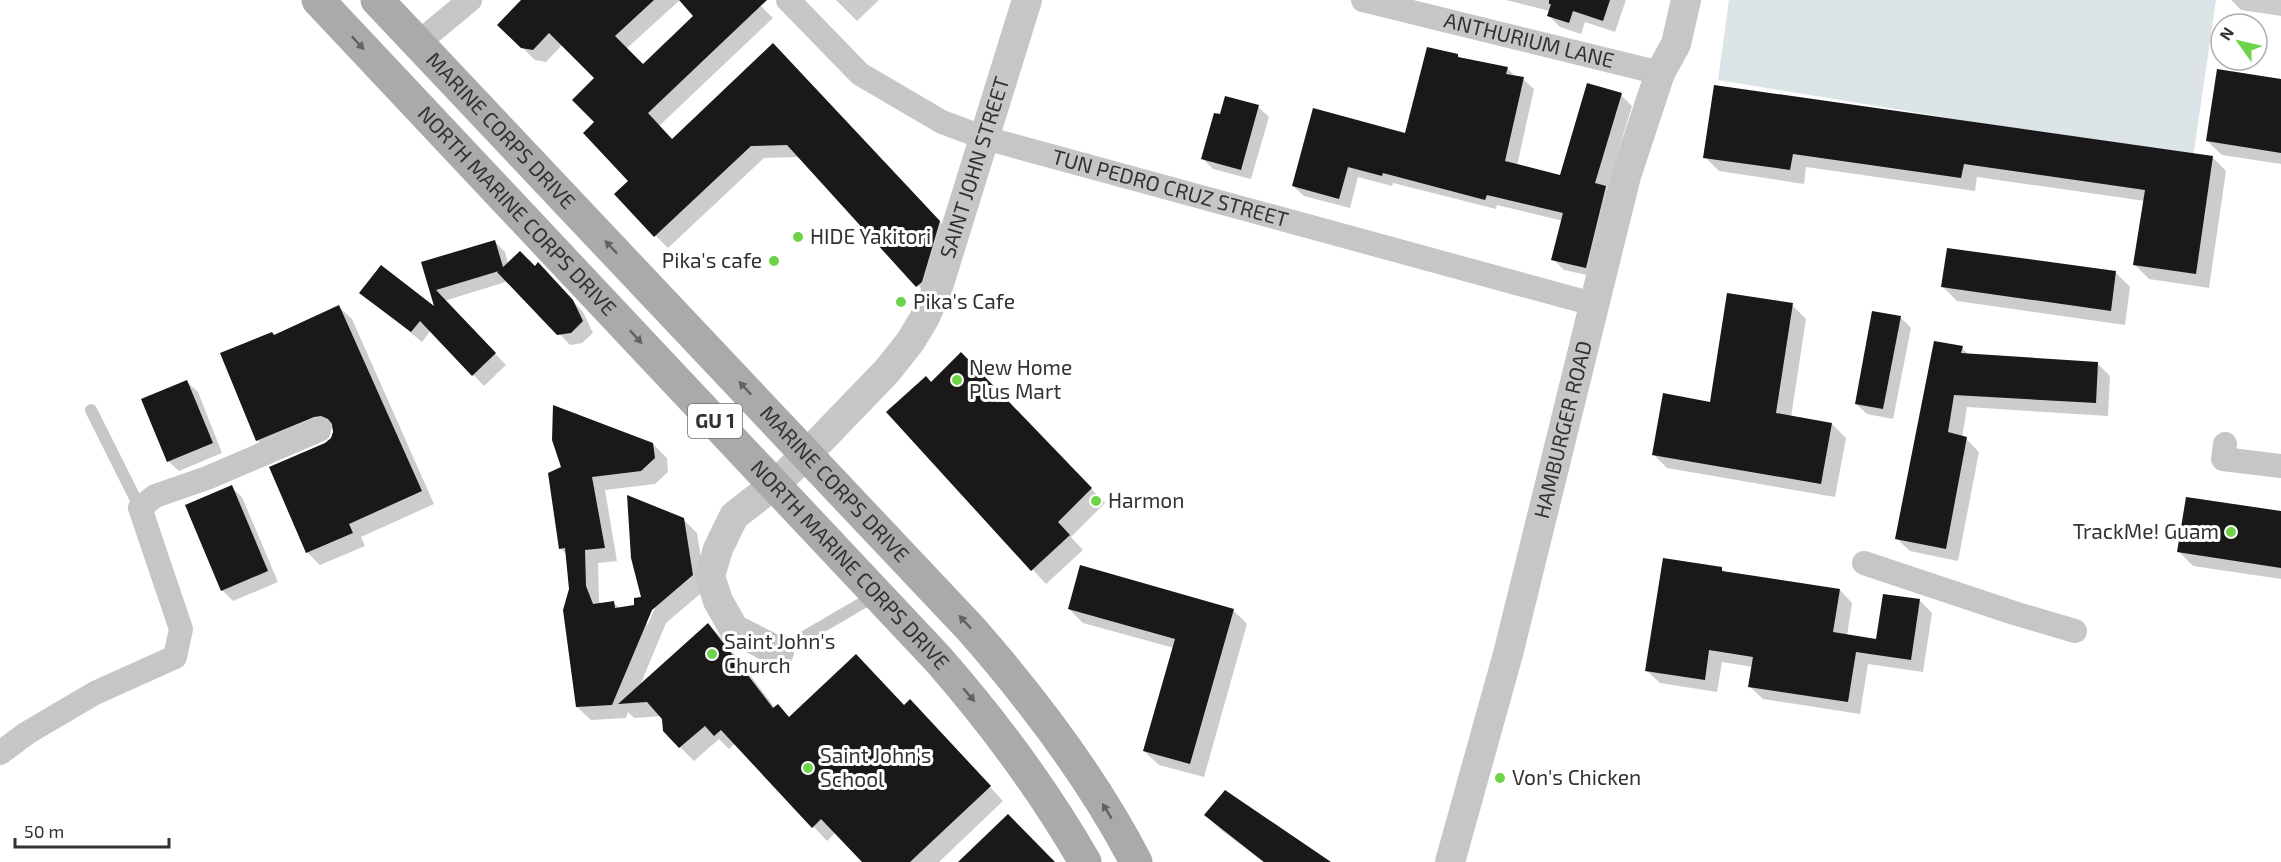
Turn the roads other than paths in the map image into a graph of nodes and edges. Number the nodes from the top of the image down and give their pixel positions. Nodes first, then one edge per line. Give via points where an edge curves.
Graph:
1 (318, 0) edge
2 (377, 0) edge
3 (470, 0) edge
4 (788, 0) edge
5 (1027, 0) edge
6 (1363, 0) edge
7 (1686, 0) edge
8 (418, 43) junction
9 (1660, 73) junction
10 (985, 138) junction
11 (1593, 304) junction
12 (91, 410) dead end
13 (319, 430) dead end
14 (2225, 444) dead end
15 (807, 454) junction
16 (2281, 466) edge
17 (775, 484) junction
18 (141, 508) junction
19 (1864, 563) dead end
20 (877, 594) junction
21 (2075, 631) dead end
22 (779, 652) joint
23 (0, 753) edge
24 (1086, 862) edge
25 (1136, 862) edge
26 (1450, 862) edge

1 -> 17 main road, NORTH MARINE CORPS DRIVE / GU 1
2 - 8 main road, MARINE CORPS DRIVE / GU 1
3 - 8 street
4 - 10 street, TUN PEDRO CRUZ STREET via 860,74 942,122
5 - 10 street, SAINT JOHN STREET
6 - 9 street, ANTHURIUM LANE
7 - 9 street, HAMBURGER ROAD via 1676,44
15 -> 8 main road, MARINE CORPS DRIVE / GU 1
9 - 11 street, HAMBURGER ROAD via 1626,176
10 - 11 street, TUN PEDRO CRUZ STREET
10 - 15 street, SAINT JOHN STREET via 937,290 924,319 887,371
11 - 26 street, HAMBURGER ROAD via 1508,654
12 - 18 lane
13 - 18 street via 155,496
14 - 16 street via 2223,459
15 - 17 street, SAINT JOHN STREET
25 -> 15 main road, MARINE CORPS DRIVE / GU 1 via 1083,772 1014,678
17 - 20 main road, NORTH MARINE CORPS DRIVE / GU 1
17 - 22 street, SAINT JOHN STREET via 734,516 710,576 718,601 734,629
18 - 23 street via 181,629 175,657 95,693
19 - 21 street
20 - 22 lane
20 -> 24 main road, NORTH MARINE CORPS DRIVE / GU 1 via 980,706 1046,796

